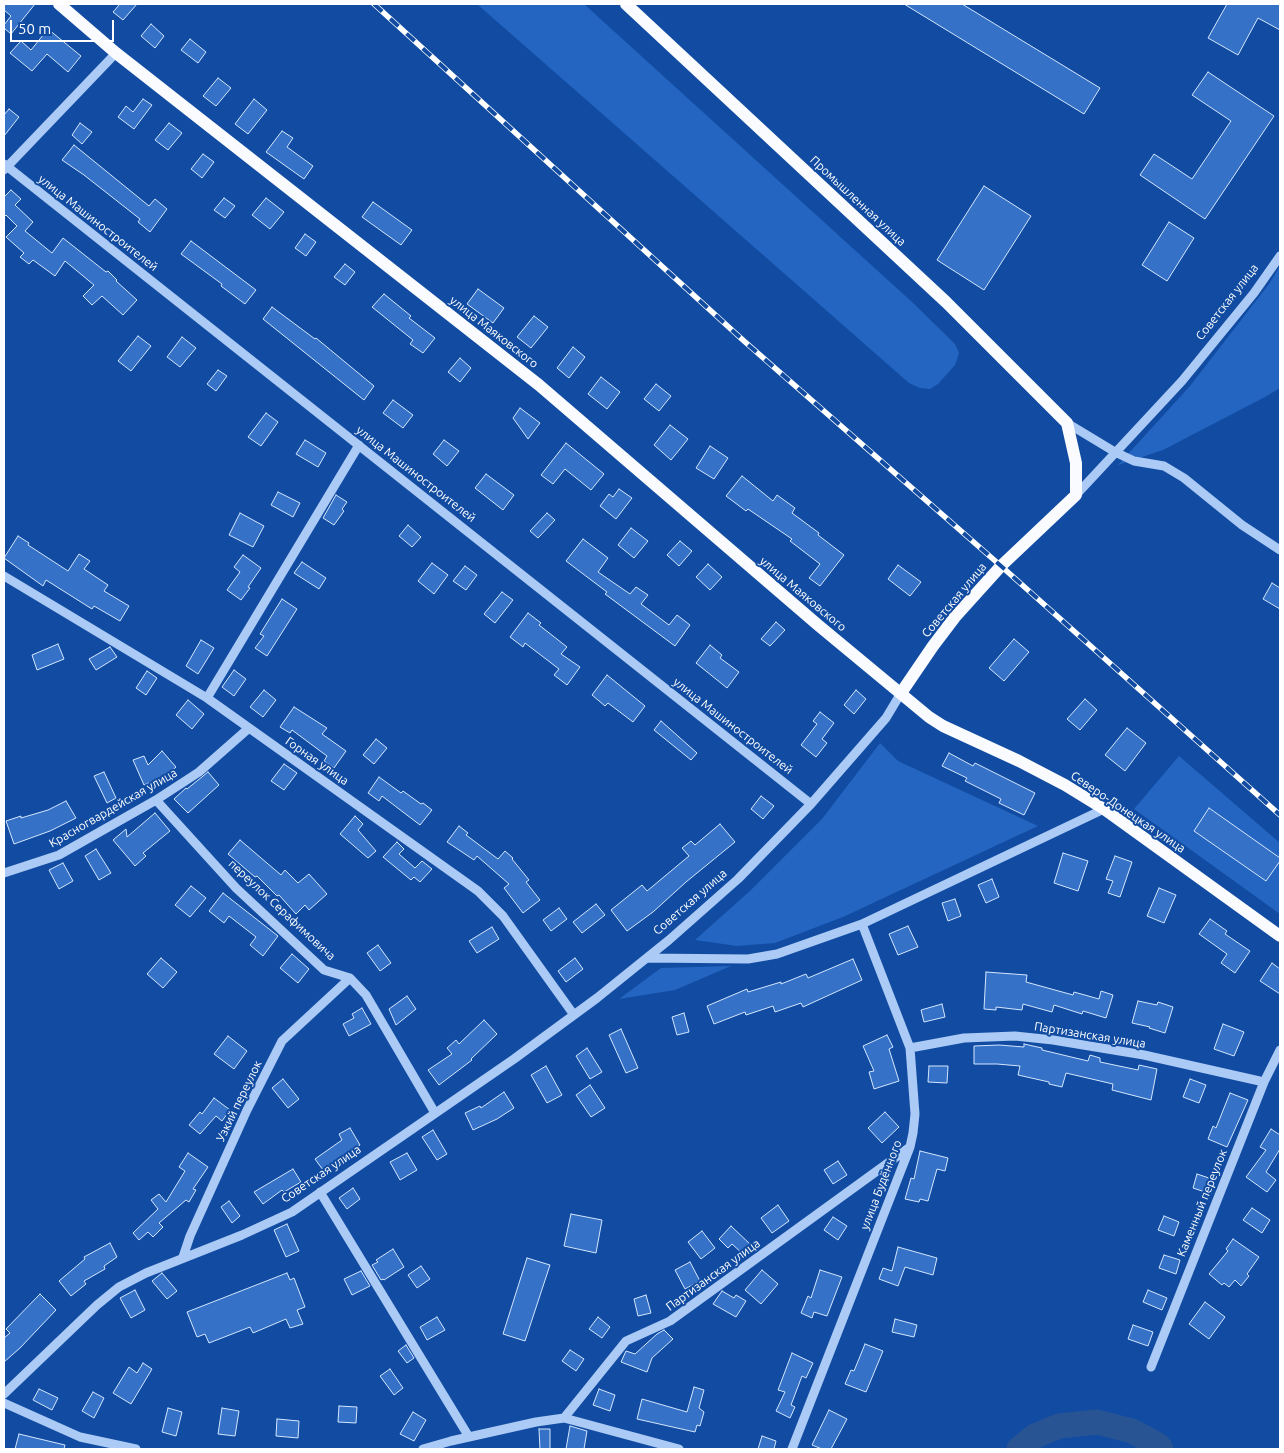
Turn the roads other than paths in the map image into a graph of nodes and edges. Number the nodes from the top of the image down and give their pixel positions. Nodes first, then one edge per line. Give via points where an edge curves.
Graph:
1 (60, 4) edge
2 (626, 4) edge
3 (116, 53) junction
4 (5, 167) edge
5 (1280, 256) edge
6 (1067, 423) junction
7 (359, 445) junction
8 (1115, 452) junction
9 (1076, 495) junction
10 (1280, 550) edge
11 (4, 576) edge
12 (901, 693) junction
13 (207, 698) junction
14 (249, 728) junction
15 (156, 800) junction
16 (811, 804) junction
17 (1104, 809) junction
18 (4, 873) edge
19 (862, 924) junction
20 (1280, 936) edge
21 (647, 958) junction
22 (350, 978) junction
23 (574, 1015) junction
24 (910, 1048) junction
25 (1280, 1050) edge
26 (1264, 1082) junction
27 (435, 1113) junction
28 (910, 1148) junction
29 (320, 1192) junction
30 (183, 1257) junction
31 (1150, 1367) dead end
32 (4, 1394) edge
33 (4, 1403) edge
34 (564, 1418) junction
35 (469, 1437) junction
36 (136, 1449) edge
37 (423, 1449) edge
38 (680, 1449) edge
39 (792, 1449) edge

1 - 3 main road, улица Маяковского
2 - 6 main road, Промышленная улица via 946,302
3 - 4 street
3 - 12 main road, улица Маяковского via 539,385
4 - 7 street, улица Машиностроителей
5 - 8 street, Советская улица via 1182,381
6 - 8 street, Промышленная улица
6 - 9 main road via 1076,463
7 - 13 street
7 - 16 street, улица Машиностроителей
8 - 9 street, Советская улица
8 - 10 street, Промышленная улица via 1134,461 1164,466 1184,478 1242,526
9 - 12 main road, Советская улица via 1000,566 955,617
11 - 13 street, Горная улица
12 - 16 street, Советская улица via 886,718
12 - 17 main road, Северо-Донецкая улица via 943,726 1019,761
13 - 14 street, Горная улица
14 - 15 street, Красногвардейская улица via 199,772
14 - 23 street, Горная улица via 478,890 503,916
15 - 18 street, Красногвардейская улица via 59,855
15 - 22 street, переулок Серафимовича via 236,888 324,970
16 - 21 street, Советская улица via 738,879
17 - 19 street
17 - 20 main road, Северо-Донецкая улица
19 - 21 street via 777,954 748,959
19 - 24 street, улица Будённого
21 - 23 street, Советская улица
22 - 27 street via 366,996
22 - 30 street, Узкий переулок via 282,1041
23 - 27 street, Советская улица
24 - 26 street, Партизанская улица via 964,1038 1024,1037 1144,1055
24 - 28 street, улица Будённого via 916,1114
25 - 26 street, Каменный переулок
26 - 31 street, Каменный переулок
27 - 29 street, Советская улица
28 - 34 street, Партизанская улица via 670,1321 626,1341
28 - 39 street, улица Будённого
29 - 30 street, Советская улица via 292,1212
29 - 35 street
30 - 32 street, Советская улица via 119,1287
33 - 36 street via 80,1437
34 - 35 street
34 - 38 street
35 - 37 street

